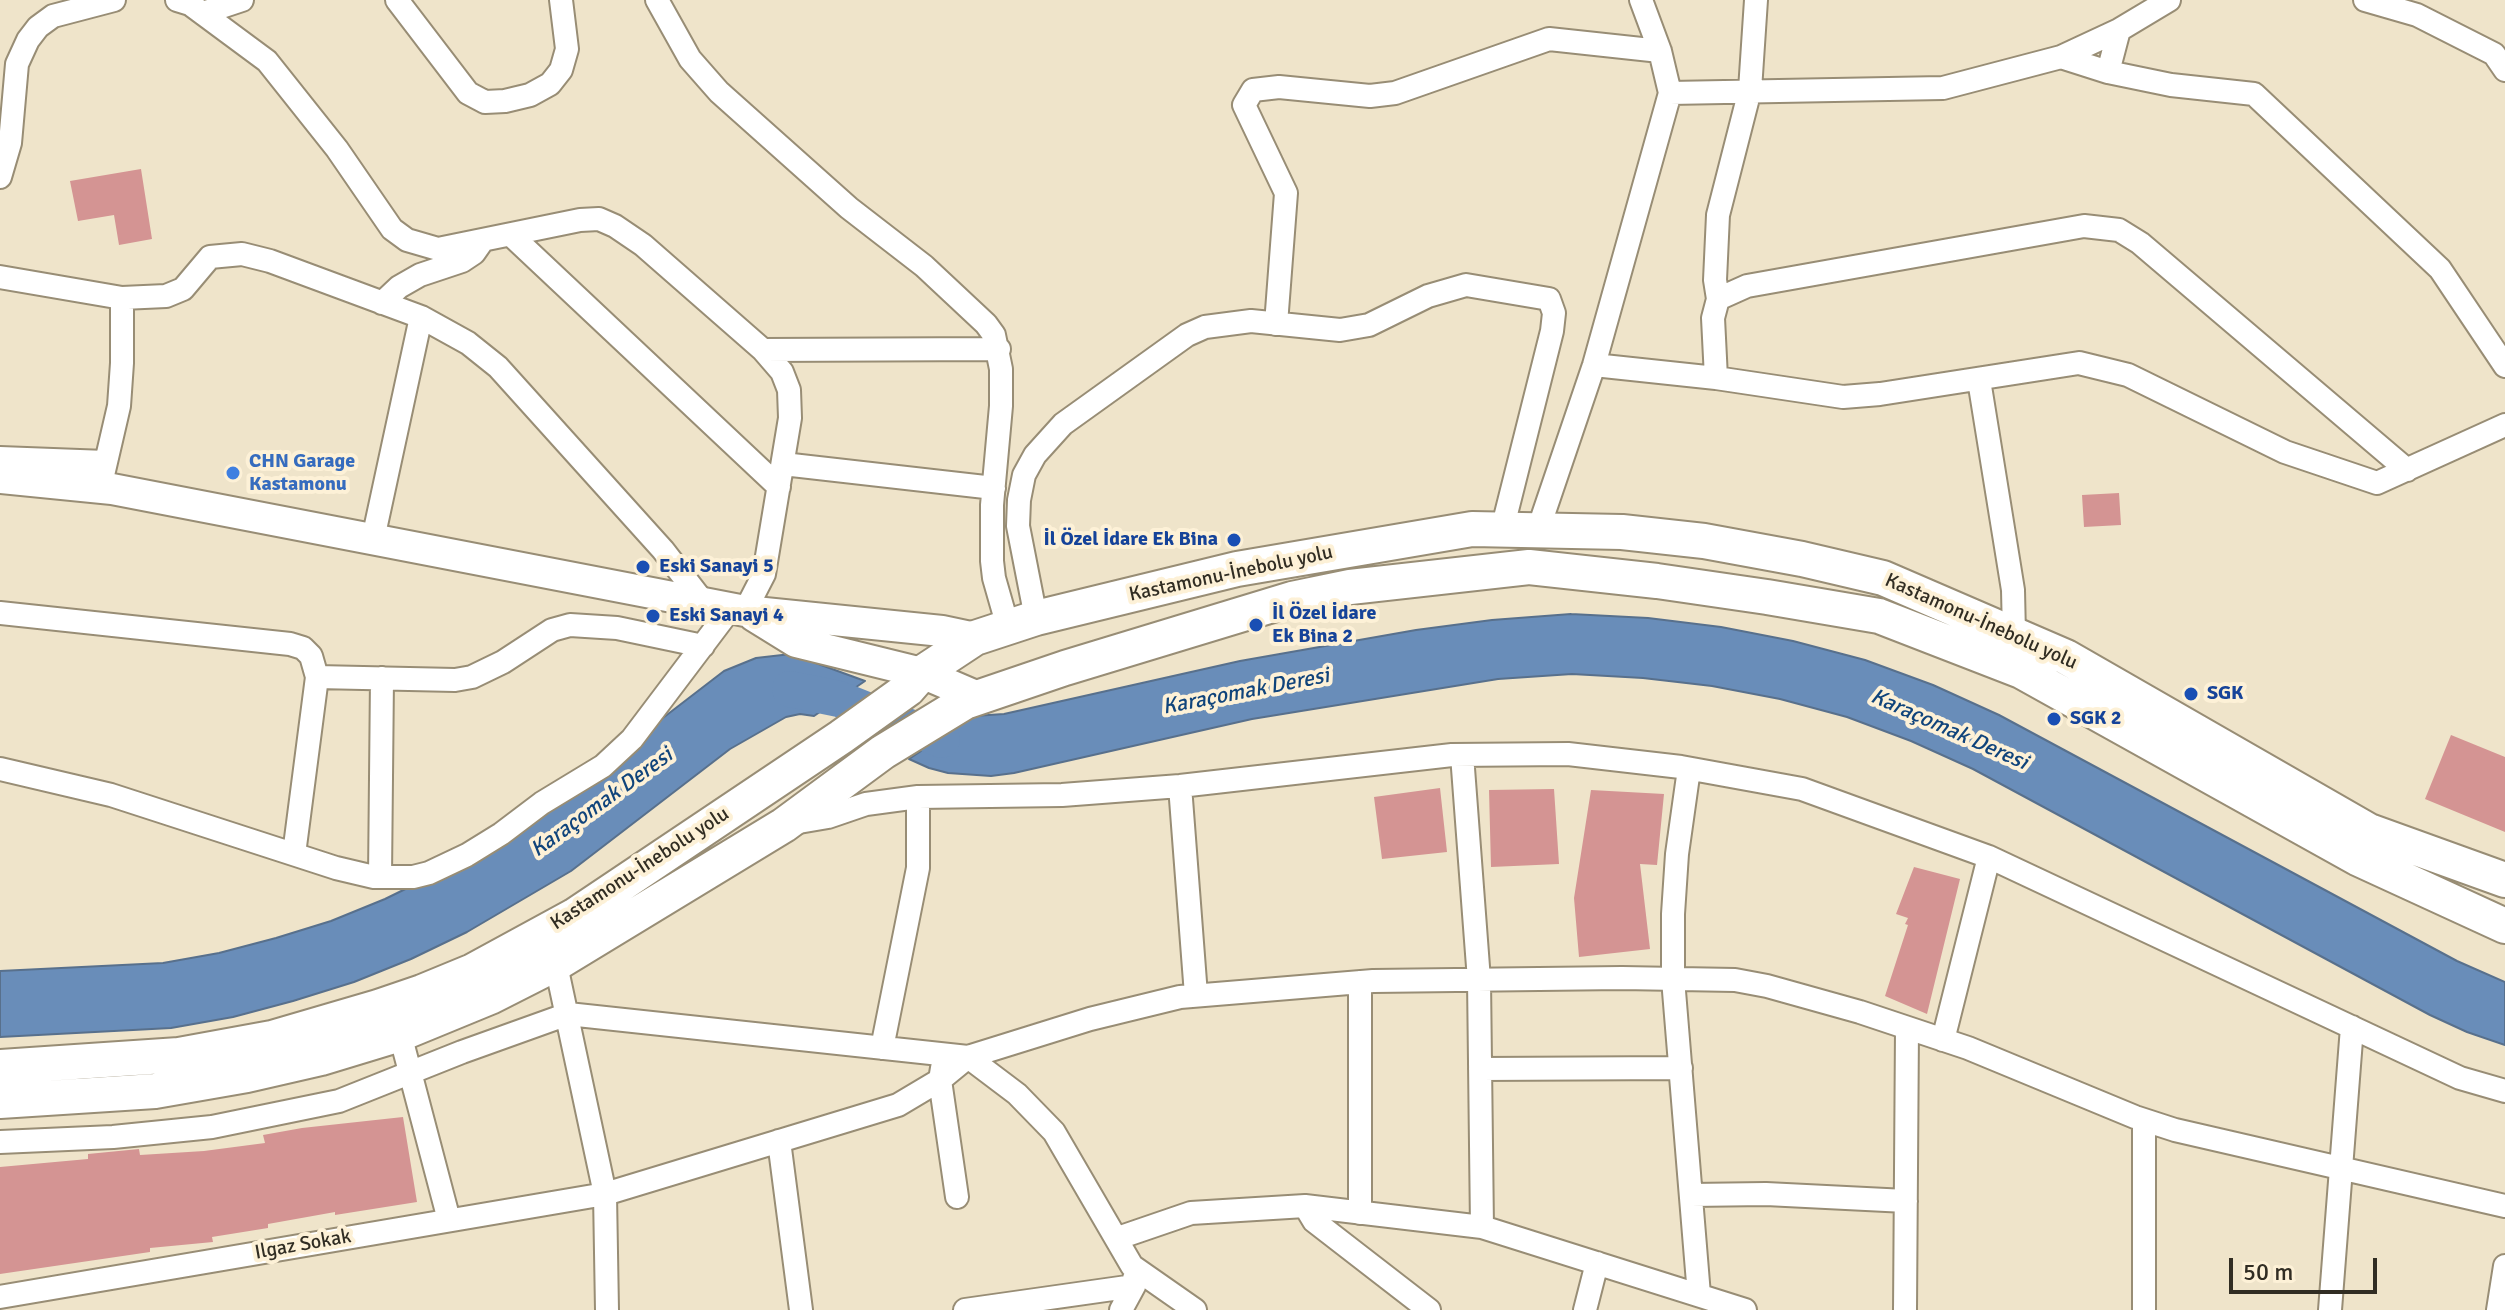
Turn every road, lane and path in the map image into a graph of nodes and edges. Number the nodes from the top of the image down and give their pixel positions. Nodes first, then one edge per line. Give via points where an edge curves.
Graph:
1 (114, 0) edge
2 (177, 0) edge
3 (242, 0) edge
4 (397, 0) edge
5 (561, 0) edge
6 (657, 0) edge
7 (1641, 0) edge
8 (1756, 0) edge
9 (2169, 0) edge
10 (2365, 0) edge
11 (203, 13) junction
12 (2119, 30) junction
13 (1660, 51) junction
14 (2061, 57) junction
15 (2501, 58) edge
16 (2108, 72) junction
17 (8, 77) edge
18 (1750, 90) junction
19 (1670, 93) junction
20 (0, 177) edge
21 (511, 235) junction
22 (483, 241) junction
23 (0, 277) edge
24 (122, 298) junction
25 (1718, 299) junction
26 (382, 303) junction
27 (421, 317) junction
28 (1276, 324) junction
29 (999, 349) junction
30 (763, 350) junction
31 (1594, 365) junction
32 (2505, 366) edge
33 (1716, 378) junction
34 (1979, 380) junction
35 (2505, 425) edge
36 (0, 458) edge
37 (783, 464) junction
38 (2407, 470) junction
39 (103, 475) junction
40 (0, 478) edge
41 (779, 487) junction
42 (994, 488) junction
43 (1502, 530) junction
44 (1538, 530) junction
45 (373, 539) junction
46 (1149, 589) junction
47 (727, 607) junction
48 (0, 613) edge
49 (1033, 620) junction
50 (2014, 635) junction
51 (975, 638) junction
52 (1162, 638) junction
53 (703, 646) junction
54 (1065, 668) junction
55 (317, 677) junction
56 (382, 678) junction
57 (915, 681) junction
58 (964, 703) junction
59 (1462, 755) junction
60 (0, 769) edge
61 (1689, 769) junction
62 (1180, 786) junction
63 (918, 797) junction
64 (784, 825) junction
65 (294, 854) junction
66 (1989, 857) junction
67 (380, 877) junction
68 (2505, 880) edge
69 (2505, 926) edge
70 (548, 930) junction
71 (557, 963) junction
72 (1673, 979) junction
73 (1479, 980) junction
74 (1360, 982) junction
75 (1196, 995) junction
76 (568, 1014) junction
77 (2352, 1027) junction
78 (1907, 1028) junction
79 (400, 1034) junction
80 (1943, 1040) junction
81 (882, 1048) junction
82 (944, 1054) junction
83 (968, 1057) junction
84 (0, 1067) edge
85 (1681, 1068) junction
86 (1480, 1069) junction
87 (409, 1074) junction
88 (940, 1080) junction
89 (2505, 1091) edge
90 (0, 1101) edge
91 (2144, 1120) junction
92 (779, 1141) junction
93 (0, 1142) edge
94 (2339, 1168) junction
95 (605, 1194) junction
96 (1691, 1195) junction
97 (957, 1197) dead end
98 (1906, 1201) junction
99 (1305, 1206) junction
100 (2505, 1206) edge
101 (1360, 1213) junction
102 (449, 1220) junction
103 (1482, 1227) junction
104 (1118, 1238) junction
105 (1597, 1263) junction
106 (2505, 1266) edge
107 (1133, 1276) junction
108 (1699, 1295) junction
109 (0, 1297) edge
110 (1022, 1306) edge
111 (607, 1310) edge
112 (801, 1310) edge
113 (965, 1310) edge
114 (1121, 1310) edge
115 (1195, 1310) edge
116 (1429, 1310) edge
117 (1585, 1310) edge
118 (1745, 1310) edge
119 (1905, 1310) edge
120 (2144, 1310) edge
121 (2330, 1310) edge
122 (2498, 1310) edge

1 - 17 street via 53,16 28,40
2 - 11 street
3 - 11 street
4 - 5 street via 468,93 485,102 530,95 561,70 567,49
6 - 29 street via 690,59 719,92 849,208 924,266 986,324
7 - 13 street
8 - 18 street
9 - 12 street
10 - 15 street via 2417,15
11 - 22 street via 267,61 392,229 407,240 438,249
12 - 14 street
12 - 16 street
13 - 19 street
13 - 28 street via 1549,39 1395,93 1253,90 1244,105 1286,193
14 - 16 street
14 - 18 street via 1943,88
16 - 32 street via 2254,94 2440,269
17 - 20 street via 10,143
18 - 19 street
18 - 25 street via 1718,215
19 - 31 street
21 - 22 street
21 - 30 street via 580,220 599,219 615,226
21 - 41 street
22 - 26 street via 462,261 420,275
23 - 24 street
24 - 26 street via 166,296 183,289 210,257 242,254
24 - 39 street via 119,406
25 - 33 street via 1713,318
25 - 38 street via 1747,286 2084,226 2119,230
26 - 27 street
27 - 45 street
27 - 47 street via 498,367 663,550
28 - 43 street via 1340,330 1369,325 1428,296 1466,285 1549,299 1552,331
28 - 49 street via 1251,321 1187,335 1063,424 1035,455 1024,475 1018,526
29 - 30 street
29 - 42 street via 1001,406
30 - 37 street via 789,390
31 - 33 street
31 - 44 street
33 - 34 street via 1843,397
34 - 38 street via 2079,363 2128,375 2285,452 2377,483
34 - 50 street via 2013,590
35 - 38 street
36 - 39 street
37 - 41 street
37 - 42 street
39 - 40 main road
39 - 45 main road
41 - 47 street via 764,574
42 - 49 street via 994,578
43 - 44 main road, Kastamonu-İnebolu yolu
43 - 46 main road, Kastamonu-İnebolu yolu via 1441,534
44 - 50 main road, Kastamonu-İnebolu yolu via 1635,533 1802,559 1883,578
45 - 47 main road
46 - 49 main road, Kastamonu-İnebolu yolu
46 - 52 main road
47 - 51 main road
47 - 53 street
47 - 57 main road via 796,642
48 - 55 street via 290,644 311,656
49 - 51 main road, Kastamonu-İnebolu yolu
49 - 54 main road via 1064,625 1070,656
50 - 68 main road, Kastamonu-İnebolu yolu via 2066,657 2369,831
51 - 57 main road, Kastamonu-İnebolu yolu
52 - 54 main road
52 - 69 main road via 1350,587 1529,567 1879,616 2021,671 2357,858
53 - 56 street via 617,628 570,625 552,630 472,677
53 - 67 street via 632,739 603,766 451,864 413,877
54 - 58 main road
55 - 56 street
55 - 65 street
56 - 67 street
57 - 58 main road
57 - 70 main road, Kastamonu-İnebolu yolu via 841,737
58 - 64 main road via 883,752
59 - 61 street via 1568,754
59 - 62 street
59 - 73 street
60 - 65 street via 111,795
61 - 66 street via 1802,789
61 - 72 street via 1675,884
62 - 63 street via 1062,795
62 - 75 street
63 - 64 street
63 - 81 street via 918,868
64 - 71 main road
65 - 67 street
66 - 77 street
66 - 80 street
70 - 71 street
70 - 84 main road, Kastamonu-İnebolu yolu via 422,992 272,1038 179,1055
71 - 76 street
71 - 79 main road
72 - 73 street
72 - 78 street via 1767,986
72 - 85 street
73 - 74 street
73 - 86 street
74 - 75 street
74 - 101 street
75 - 83 street via 1090,1019
76 - 81 street
76 - 87 street
76 - 95 street
77 - 89 street via 2460,1078
77 - 94 street
78 - 80 street
78 - 98 street
79 - 87 street
79 - 90 main road via 321,1058 155,1091
80 - 91 street
81 - 82 street
82 - 83 street
82 - 88 street
83 - 88 street, Ilgaz Sokak
83 - 104 street via 1017,1094 1054,1132
85 - 86 street
85 - 96 street
86 - 103 street
87 - 93 street via 339,1101 212,1127
87 - 102 street
88 - 92 street, Ilgaz Sokak via 898,1105
88 - 97 street
91 - 94 street
91 - 120 street
92 - 95 street, Ilgaz Sokak
92 - 112 street
94 - 100 street
94 - 121 street
95 - 102 street, Ilgaz Sokak
95 - 111 street
96 - 98 street
96 - 108 street
98 - 119 street
99 - 101 street
99 - 104 street via 1191,1213
99 - 116 street via 1314,1221
101 - 103 street
102 - 109 street, Ilgaz Sokak
103 - 105 street
104 - 107 street
105 - 108 street
105 - 117 street
106 - 122 street
107 - 110 street
107 - 114 street
107 - 115 street
108 - 118 street
110 - 113 street

